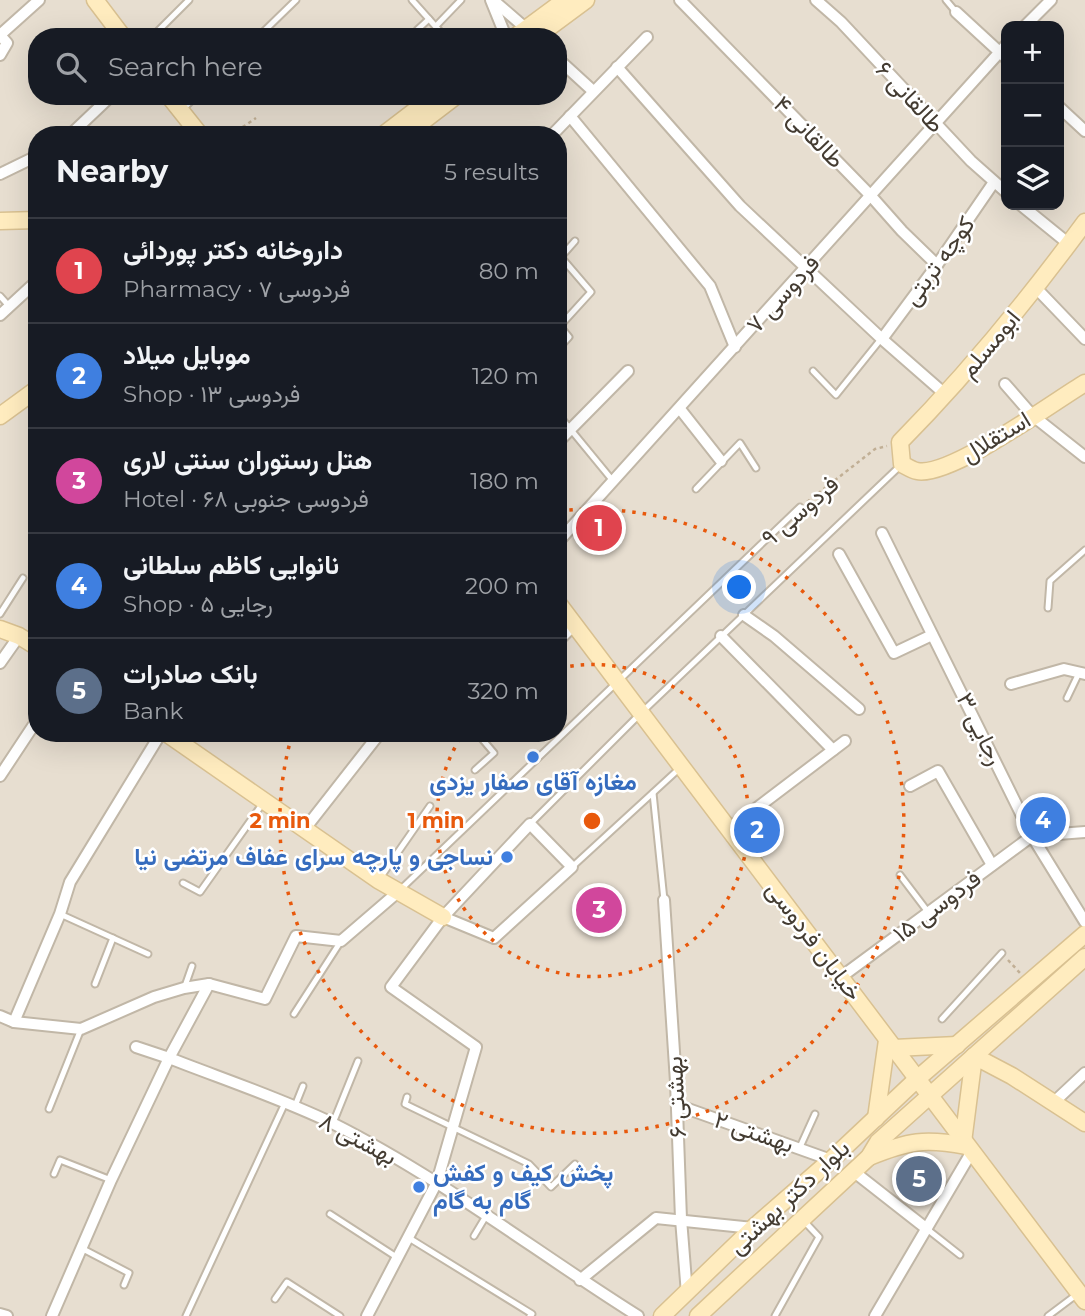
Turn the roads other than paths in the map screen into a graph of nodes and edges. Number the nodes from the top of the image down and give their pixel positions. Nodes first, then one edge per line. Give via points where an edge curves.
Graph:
1 (39, 0) edge
2 (95, 0) edge
3 (189, 0) edge
4 (296, 0) edge
5 (412, 0) edge
6 (461, 0) edge
7 (492, 0) edge
8 (565, 0) edge
9 (586, 0) edge
10 (680, 0) edge
11 (816, 0) edge
12 (946, 0) edge
13 (1051, 0) edge
14 (956, 12) joint
15 (429, 19) junction
16 (1030, 21) edge
17 (436, 26) joint
18 (116, 28) edge
19 (161, 28) edge
20 (267, 28) edge
21 (419, 28) edge
22 (503, 28) edge
23 (521, 28) edge
24 (535, 28) edge
25 (540, 28) edge
26 (0, 35) edge
27 (647, 37) dead end
28 (1001, 50) edge
29 (0, 55) edge
30 (1001, 55) edge
31 (617, 66) junction
32 (567, 67) edge
33 (593, 91) junction
34 (102, 105) edge
35 (176, 105) edge
36 (187, 105) edge
37 (423, 105) edge
38 (444, 105) edge
39 (181, 111) junction
40 (1064, 112) edge
41 (570, 116) junction
42 (935, 124) junction
43 (79, 126) edge
44 (193, 126) edge
45 (395, 126) edge
46 (417, 126) edge
47 (561, 126) edge
48 (1085, 131) edge
49 (28, 160) edge
50 (0, 174) edge
51 (994, 182) junction
52 (1001, 188) edge
53 (871, 195) junction
54 (1027, 210) edge
55 (28, 220) edge
56 (0, 221) edge
57 (1085, 222) edge
58 (575, 242) dead end
59 (1069, 244) junction
60 (567, 251) edge
61 (567, 264) edge
62 (937, 265) junction
63 (806, 268) junction
64 (28, 289) edge
65 (1037, 289) junction
66 (0, 296) edge
67 (9, 306) junction
68 (0, 315) edge
69 (567, 318) edge
70 (882, 339) junction
71 (1085, 339) edge
72 (736, 347) junction
73 (628, 370) dead end
74 (813, 371) dead end
75 (1085, 383) edge
76 (1005, 384) dead end
77 (946, 395) junction
78 (28, 396) edge
79 (680, 409) junction
80 (1032, 415) junction
81 (0, 416) edge
82 (567, 425) edge
83 (570, 429) junction
84 (567, 432) edge
85 (1085, 457) edge
86 (721, 461) junction
87 (902, 464) junction
88 (757, 468) dead end
89 (613, 481) junction
90 (696, 489) dead end
91 (800, 508) road end
92 (567, 532) edge
93 (882, 533) dead end
94 (1085, 550) edge
95 (839, 554) dead end
96 (23, 578) dead end
97 (1048, 608) dead end
98 (0, 614) edge
99 (567, 615) edge
100 (744, 615) junction
101 (574, 625) junction
102 (0, 629) edge
103 (567, 632) edge
104 (932, 635) junction
105 (19, 636) junction
106 (721, 636) junction
107 (28, 642) edge
108 (0, 663) edge
109 (1083, 672) edge
110 (618, 683) junction
111 (1011, 684) dead end
112 (1067, 698) dead end
113 (859, 709) dead end
114 (641, 713) junction
115 (567, 731) edge
116 (28, 734) edge
117 (845, 741) dead end
118 (158, 742) edge
119 (177, 742) edge
120 (373, 742) edge
121 (485, 742) edge
122 (556, 742) edge
123 (833, 750) junction
124 (681, 767) junction
125 (475, 770) dead end
126 (0, 776) edge
127 (910, 786) dead end
128 (653, 793) junction
129 (264, 801) junction
130 (430, 806) dead end
131 (530, 824) junction
132 (729, 829) junction
133 (304, 830) junction
134 (1085, 832) edge
135 (1032, 836) junction
136 (992, 865) junction
137 (572, 867) junction
138 (900, 875) dead end
139 (378, 880) junction
140 (183, 883) dead end
141 (398, 892) junction
142 (664, 900) joint
143 (928, 913) junction
144 (60, 914) junction
145 (443, 918) junction
146 (1085, 922) edge
147 (1085, 934) edge
148 (113, 938) junction
149 (341, 941) junction
150 (1002, 953) road end
151 (148, 954) dead end
152 (1085, 957) edge
153 (192, 966) dead end
154 (841, 977) junction
155 (95, 984) dead end
156 (209, 984) junction
157 (184, 988) junction
158 (294, 1014) dead end
159 (0, 1016) edge
160 (942, 1019) dead end
161 (14, 1022) junction
162 (81, 1029) junction
163 (891, 1044) junction
164 (957, 1045) junction
165 (136, 1047) dead end
166 (974, 1056) junction
167 (169, 1058) junction
168 (358, 1061) dead end
169 (1085, 1073) edge
170 (916, 1079) junction
171 (303, 1086) dead end
172 (930, 1096) junction
173 (407, 1097) dead end
174 (1053, 1103) junction
175 (289, 1105) junction
176 (677, 1105) junction
177 (49, 1109) dead end
178 (815, 1114) dead end
179 (876, 1118) junction
180 (332, 1123) junction
181 (1085, 1123) edge
182 (453, 1127) junction
183 (800, 1147) junction
184 (967, 1147) junction
185 (869, 1157) junction
186 (831, 1160) junction
187 (575, 1164) dead end
188 (54, 1174) dead end
189 (849, 1174) junction
190 (111, 1180) junction
191 (437, 1182) junction
192 (330, 1214) dead end
193 (486, 1216) junction
194 (681, 1219) junction
195 (802, 1219) junction
196 (753, 1228) junction
197 (927, 1229) junction
198 (474, 1236) dead end
199 (409, 1238) junction
200 (83, 1249) junction
201 (960, 1255) dead end
202 (398, 1258) junction
203 (580, 1280) junction
204 (124, 1285) dead end
205 (687, 1294) junction
206 (1082, 1297) edge
207 (275, 1299) dead end
208 (0, 1314) edge
209 (878, 1315) edge
210 (6, 1316) edge
211 (52, 1316) edge
212 (186, 1316) edge
213 (340, 1316) edge
214 (367, 1316) edge
215 (530, 1316) edge
216 (638, 1316) edge
217 (662, 1316) edge
218 (698, 1316) edge
219 (775, 1316) edge
220 (1048, 1316) edge

1 - 26 street
2 - 18 main road
3 - 19 lane
4 - 20 lane
5 - 15 lane
6 - 17 lane
7 - 22 street
7 - 23 street
8 - 24 main road
9 - 25 main road
10 - 53 street, طالقانی ۴
11 - 42 street, طالقانی ۶
12 - 14 lane
13 - 16 street
14 - 28 street
15 - 17 lane
15 - 21 lane
26 - 29 street via 8,43
27 - 31 street
30 - 42 street, فردوسی ۷
31 - 33 street
31 - 63 street via 740,206
32 - 33 street
33 - 41 street
34 - 43 street
35 - 39 main road
36 - 39 lane
37 - 45 main road
38 - 46 main road
39 - 44 main road
40 - 48 street
41 - 47 street
41 - 72 street via 710,286
42 - 51 street, طالقانی ۶
42 - 53 street, فردوسی ۷
49 - 50 street
51 - 52 street, طالقانی ۶
51 - 62 street, کوچه تربتی
53 - 62 street, طالقانی ۴
53 - 63 street, فردوسی ۷
54 - 59 street
55 - 56 main road
57 - 59 main road, ابومسلم
58 - 60 lane
59 - 65 main road, ابومسلم
61 - 69 lane via 591,292
62 - 70 street, کوچه تربتی
63 - 70 street
63 - 72 street, فردوسی ۷
64 - 67 street
65 - 71 street
65 - 77 main road, ابومسلم
66 - 67 lane
67 - 68 street
70 - 74 lane via 836,395
70 - 77 street
72 - 79 street, فردوسی ۷
73 - 83 street
75 - 80 main road, استقلال
76 - 80 street
77 - 87 main road, ابومسلم via 900,442
78 - 81 main road
79 - 86 street
79 - 89 street, فردوسی ۷
80 - 85 street
80 - 87 main road, استقلال via 997,442 936,470 917,471
82 - 83 lane
83 - 84 street
83 - 89 lane
86 - 88 lane via 740,443
86 - 90 lane
87 - 100 lane
89 - 92 street, فردوسی ۷
91 - 110 lane, فردوسی ۹
93 - 104 street, رجایی ۳
94 - 97 lane via 1050,581
95 - 104 street via 894,653
96 - 98 lane
99 - 101 main road, خیابان فردوسی
100 - 106 lane
100 - 113 street
101 - 103 street
101 - 110 main road, خیابان فردوسی
102 - 105 main road
104 - 135 street, رجایی ۳
105 - 107 main road
105 - 108 street
106 - 114 lane
106 - 123 street
109 - 111 street via 1064,669
109 - 112 lane
110 - 114 main road, خیابان فردوسی
110 - 115 lane, فردوسی ۹
114 - 124 main road, خیابان فردوسی
114 - 131 lane
116 - 126 street
117 - 123 street
118 - 144 street via 70,882
119 - 129 main road
120 - 133 street
121 - 125 lane via 494,752
122 - 141 lane, فردوسی ۹
123 - 132 street
124 - 128 lane
124 - 132 main road, خیابان فردوسی
127 - 136 street via 938,771
128 - 137 lane
128 - 142 lane
129 - 133 main road
129 - 140 lane via 200,892
130 - 139 lane
131 - 137 street
131 - 145 street
132 - 154 main road, خیابان فردوسی
133 - 139 main road
134 - 135 street
135 - 136 street, فردوسی ۱۵
135 - 146 street, رجایی ۳
136 - 143 street, فردوسی ۱۵
137 - 145 street via 494,938
138 - 143 lane
139 - 141 main road
141 - 145 main road
141 - 149 street
142 - 176 street, بهشتی ۶
143 - 154 street, فردوسی ۱۵
144 - 148 lane
144 - 161 street
145 - 182 street via 391,986 476,1047
147 - 164 main road, بلوار دکتر بهشتی
148 - 151 lane
148 - 155 lane
149 - 156 street via 296,936 265,999
149 - 158 lane
150 - 160 lane
152 - 166 main road, بلوار دکتر بهشتی
153 - 157 lane
154 - 163 main road, خیابان فردوسی
156 - 157 street
156 - 167 street
157 - 162 street
159 - 161 street
161 - 162 street
162 - 177 lane
163 - 164 main road
163 - 170 main road, خیابان فردوسی
163 - 179 main road
164 - 170 main road, بلوار دکتر بهشتی
165 - 167 street, بهشتی ۸
166 - 172 main road, بلوار دکتر بهشتی
166 - 174 main road
166 - 184 main road
167 - 175 street, بهشتی ۸
167 - 190 street
168 - 180 lane
169 - 174 street
170 - 172 main road, خیابان فردوسی
170 - 179 main road, بلوار دکتر بهشتی
171 - 175 lane
172 - 184 main road
172 - 185 main road, بلوار دکتر بهشتی via 878,1142
173 - 182 lane via 405,1104
174 - 181 main road
175 - 180 street, بهشتی ۸
175 - 212 lane
176 - 183 street, بهشتی ۲
176 - 194 street, بهشتی ۶
178 - 183 lane
179 - 186 main road, بلوار دکتر بهشتی
180 - 191 street, بهشتی ۸
182 - 187 lane via 529,1164 551,1187
182 - 191 street
183 - 186 street, بهشتی ۲
184 - 185 main road via 936,1140 902,1143
184 - 197 street
184 - 206 main road
185 - 189 main road, بلوار دکتر بهشتی
186 - 189 main road via 842,1162
186 - 196 main road, بلوار دکتر بهشتی
188 - 190 lane via 60,1160
189 - 195 main road, بلوار دکتر بهشتی
189 - 197 street
190 - 200 street
191 - 193 street, بهشتی ۸
191 - 199 street
192 - 202 lane
193 - 198 lane
193 - 203 street, بهشتی ۸
194 - 196 street
194 - 203 street via 656,1218
194 - 205 street, بهشتی ۶
195 - 218 main road, بلوار دکتر بهشتی
195 - 219 lane via 819,1237
196 - 205 main road, بلوار دکتر بهشتی
197 - 201 lane
197 - 209 street
199 - 202 street
199 - 215 lane
200 - 204 lane via 129,1273
200 - 211 street
202 - 214 street
203 - 216 street, بهشتی ۸
205 - 217 main road, بلوار دکتر بهشتی
206 - 220 lane
207 - 213 lane via 287,1282
208 - 210 street

